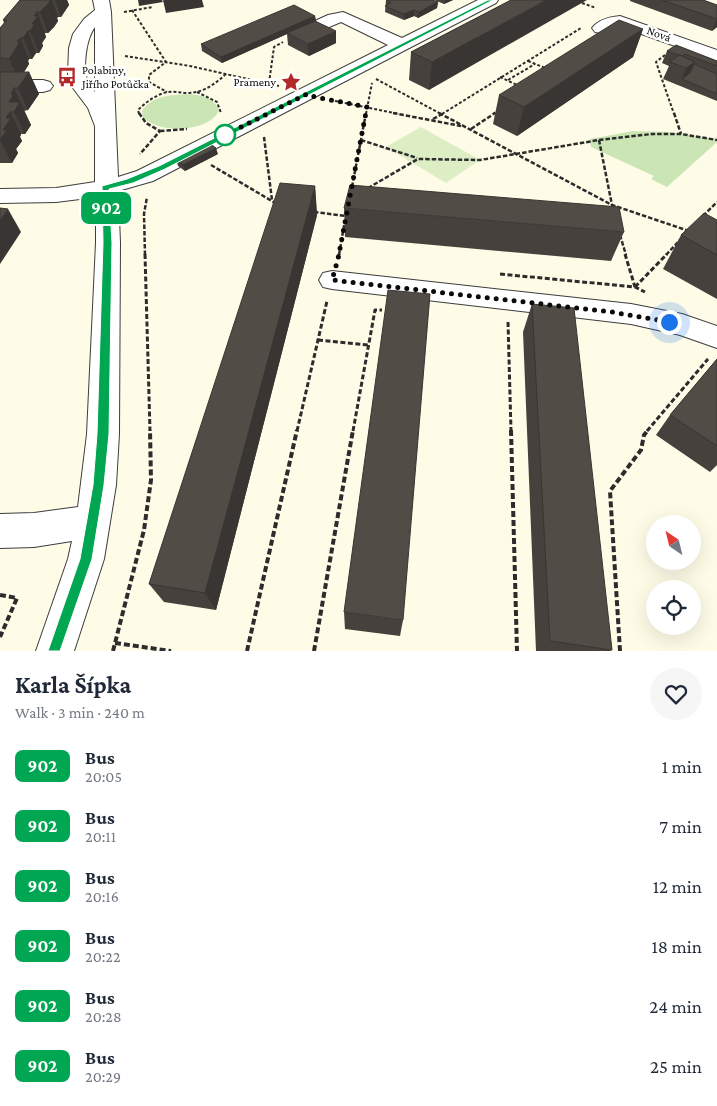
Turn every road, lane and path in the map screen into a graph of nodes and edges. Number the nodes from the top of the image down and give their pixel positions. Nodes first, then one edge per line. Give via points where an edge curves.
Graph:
1 (490, 0) edge
2 (102, 6) edge
3 (153, 7) dead end
4 (132, 10) junction
5 (123, 12) dead end
6 (580, 28) dead end
7 (601, 28) dead end
8 (301, 34) joint
9 (681, 43) junction
10 (402, 45) junction
11 (122, 56) dead end
12 (717, 56) edge
13 (527, 61) junction
14 (166, 62) junction
15 (535, 64) junction
16 (226, 74) junction
17 (540, 74) edge
18 (500, 77) junction
19 (507, 81) junction
20 (269, 83) junction
21 (0, 86) edge
22 (43, 86) dead end
23 (519, 86) edge
24 (168, 92) junction
25 (197, 92) junction
26 (307, 94) junction
27 (367, 107) junction
28 (500, 110) edge
29 (442, 114) junction
30 (217, 118) dead end
31 (432, 120) junction
32 (466, 127) junction
33 (189, 129) dead end
34 (470, 129) junction
35 (104, 130) junction
36 (160, 131) junction
37 (264, 134) dead end
38 (681, 134) junction
39 (361, 140) junction
40 (600, 140) junction
41 (717, 140) edge
42 (517, 154) junction
43 (418, 159) junction
44 (135, 160) dead end
45 (208, 163) dead end
46 (105, 188) junction
47 (351, 189) edge
48 (365, 190) edge
49 (0, 196) edge
50 (272, 200) junction
51 (148, 202) dead end
52 (717, 202) edge
53 (612, 205) junction
54 (348, 207) edge
55 (284, 208) edge
56 (311, 211) edge
57 (614, 214) edge
58 (346, 216) junction
59 (700, 219) edge
60 (694, 225) edge
61 (688, 231) junction
62 (619, 232) edge
63 (695, 235) edge
64 (332, 280) junction
65 (375, 310) dead end
66 (508, 322) dead end
67 (318, 340) junction
68 (368, 345) junction
69 (713, 347) edge
70 (94, 521) junction
71 (0, 530) edge
72 (0, 595) edge
73 (0, 638) edge
74 (115, 643) junction
75 (55, 651) edge
76 (113, 651) edge
77 (172, 651) edge
78 (247, 651) edge
79 (314, 651) edge
80 (517, 651) edge
81 (620, 651) edge

1 - 10 street
2 - 35 street
2 - 35 street via 81,34 77,76 100,112
3 - 4 path
4 - 5 path
4 - 14 path
6 - 13 path
7 - 9 street, Nová via 620,21
8 - 10 street via 343,17
8 - 20 path via 274,47
9 - 12 street, Nová
9 - 38 path via 656,62
10 - 26 street
11 - 14 path
13 - 15 path
13 - 18 path
14 - 16 path
14 - 24 path via 148,79
15 - 17 path via 547,69
15 - 19 path
16 - 20 path
16 - 25 path via 215,84
18 - 19 path
18 - 29 path
19 - 23 path
20 - 26 path
21 - 22 street
24 - 25 path
24 - 36 path via 138,110 144,122
25 - 30 path via 217,101 222,112
26 - 27 path
26 - 46 street via 145,176
27 - 29 path via 373,77
27 - 31 path
27 - 39 path
28 - 34 path
29 - 31 path
29 - 32 path
31 - 32 path
32 - 34 path
33 - 36 path
34 - 42 path
35 - 46 street
36 - 44 path
37 - 50 path
38 - 40 path
38 - 41 path
39 - 43 path
39 - 47 path
40 - 42 path
40 - 53 path
42 - 43 path via 480,160
42 - 53 path
43 - 48 path
45 - 50 path
46 - 49 street via 63,196
46 - 70 street via 108,243 103,434
50 - 55 path
51 - 74 path via 144,214 151,480 144,530
52 - 59 path
53 - 57 path
53 - 61 path
54 - 58 path
56 - 58 path
58 - 64 path
60 - 61 path
61 - 62 path via 635,287
61 - 63 path
64 - 67 path
64 - 69 street via 631,314 682,325
65 - 68 path
66 - 80 path
67 - 68 path
67 - 78 path
68 - 79 path
69 - 81 path via 644,436 642,450 610,491
70 - 71 street via 34,530
70 - 75 street via 86,559
72 - 73 path via 17,598
74 - 76 path
74 - 77 path

